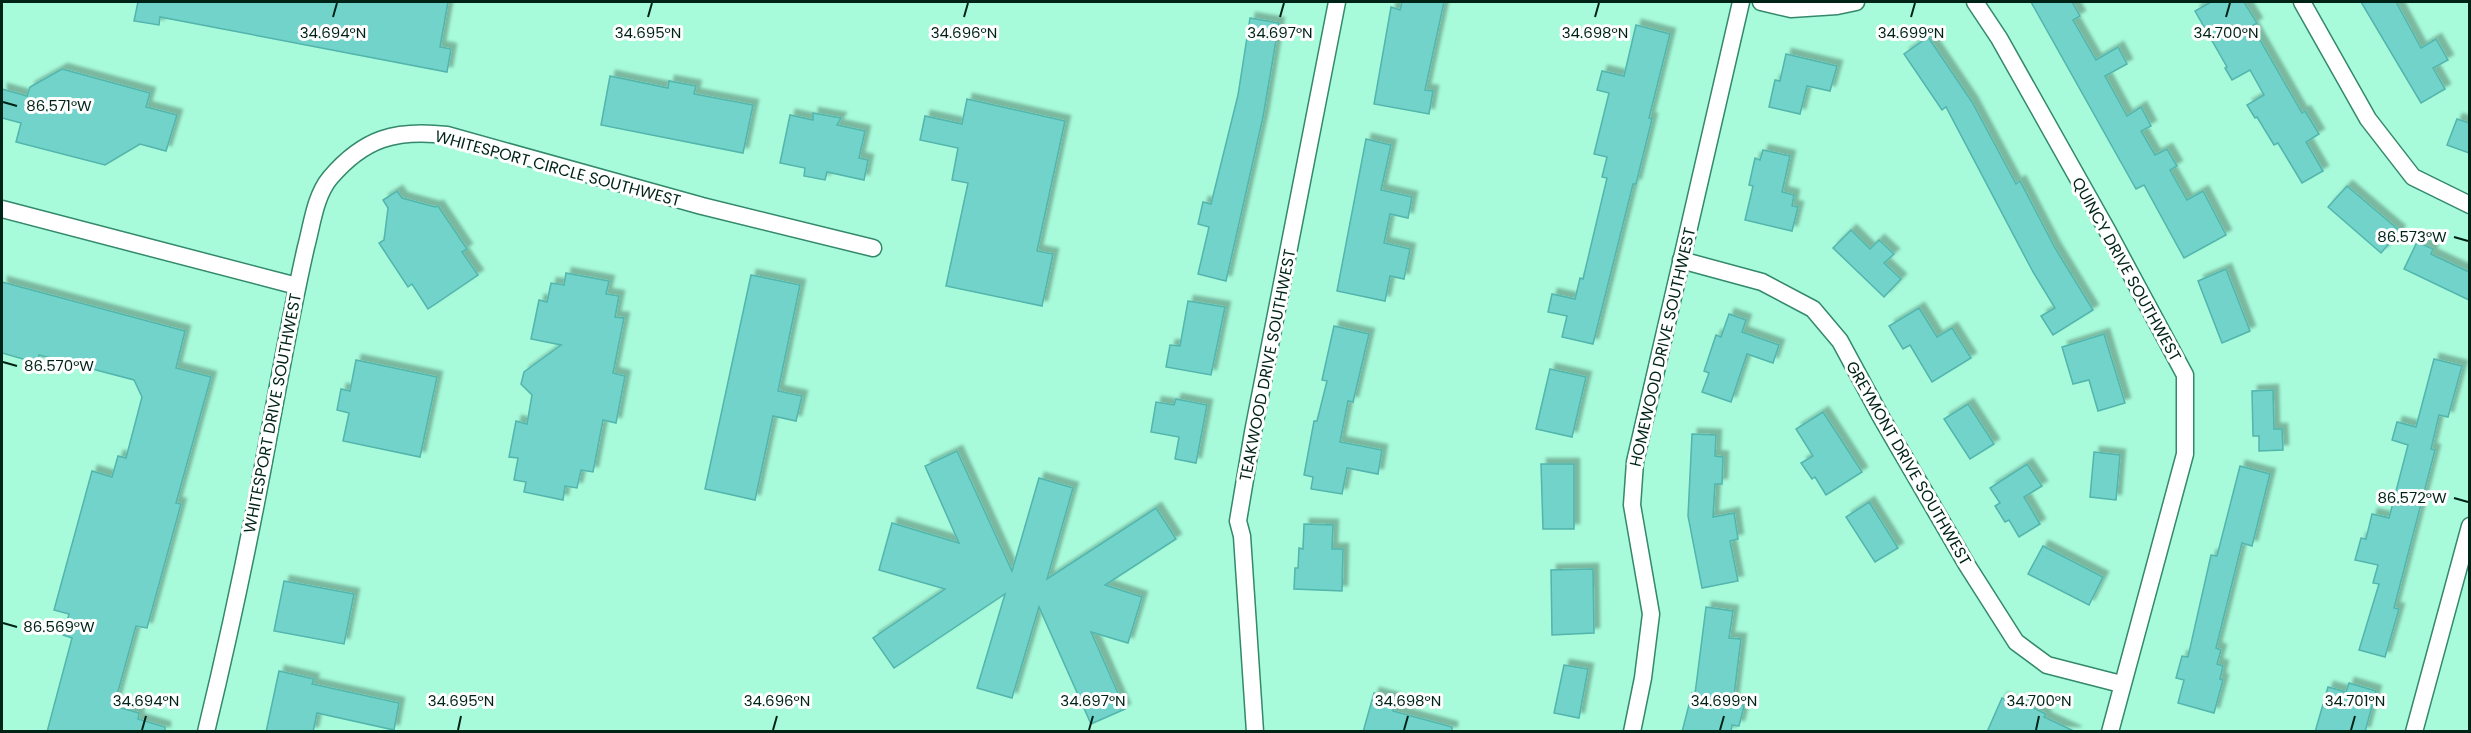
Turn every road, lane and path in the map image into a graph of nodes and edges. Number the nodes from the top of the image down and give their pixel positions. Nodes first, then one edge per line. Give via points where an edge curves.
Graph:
1 (1337, 2) edge
2 (1742, 2) edge
3 (1761, 2) edge
4 (1856, 2) edge
5 (1975, 2) edge
6 (2302, 2) edge
7 (2469, 205) edge
8 (2, 209) edge
9 (873, 248) dead end
10 (1681, 260) junction
11 (297, 286) junction
12 (2469, 526) edge
13 (2121, 684) junction
14 (206, 732) edge
15 (1255, 732) edge
16 (1632, 732) edge
17 (2110, 732) edge
18 (2414, 732) edge

1 - 15 street, TEAKWOOD DRIVE SOUTHWEST via 1238,520
2 - 10 street, HOMEWOOD DRIVE SOUTHWEST
3 - 4 street via 1791,9
5 - 13 street, QUINCY DRIVE SOUTHWEST via 1999,38 2185,375 2186,454
6 - 7 street via 2368,119 2413,177
8 - 11 street, WHITESPORT DRIVE SOUTHWEST
9 - 11 street, WHITESPORT CIRCLE SOUTHWEST via 702,206 447,135 421,132 386,136 353,155 329,180 315,208
10 - 13 street, GREYMONT DRIVE SOUTHWEST via 1762,282 1813,309 1840,341 1967,565 2016,642 2047,665
10 - 16 street, HOMEWOOD DRIVE SOUTHWEST via 1635,462 1632,505 1651,614
11 - 14 street, WHITESPORT DRIVE SOUTHWEST
12 - 18 street
13 - 17 street, QUINCY DRIVE SOUTHWEST

